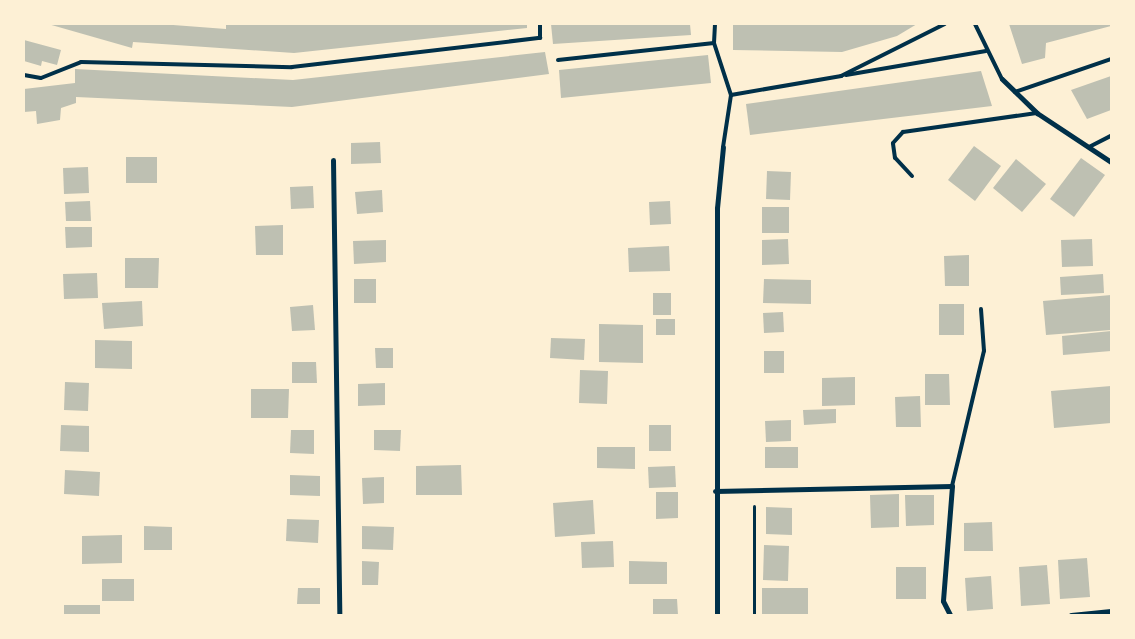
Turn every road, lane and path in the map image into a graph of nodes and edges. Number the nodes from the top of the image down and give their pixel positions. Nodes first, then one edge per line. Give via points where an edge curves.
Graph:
1 (540, 24) edge
2 (714, 24) edge
3 (945, 24) edge
4 (974, 24) edge
5 (714, 43) junction
6 (986, 51) junction
7 (1111, 59) edge
8 (558, 60) dead end
9 (24, 75) edge
10 (841, 76) junction
11 (1002, 79) joint
12 (1015, 92) junction
13 (731, 95) junction
14 (1037, 113) junction
15 (1111, 136) edge
16 (723, 147) joint
17 (1089, 147) junction
18 (332, 160) dead end
19 (1111, 162) edge
20 (912, 176) dead end
21 (980, 309) dead end
22 (952, 486) junction
23 (715, 491) junction
24 (754, 506) dead end
25 (1111, 613) edge
26 (340, 615) edge
27 (717, 615) edge
28 (754, 615) edge
29 (950, 615) edge
30 (1071, 615) edge

1 - 9 lane via 540,38 292,67 81,62 41,78
2 - 5 lane
3 - 10 lane
4 - 6 lane
5 - 8 lane
5 - 13 lane
6 - 10 lane
6 - 11 lane
7 - 12 lane
10 - 13 lane
11 - 12 street
12 - 14 street
13 - 16 lane
14 - 17 street
14 - 20 lane via 993,122 903,132 893,143 895,158
15 - 17 lane
16 - 23 street via 716,208
17 - 19 street
18 - 26 street
21 - 22 lane via 984,351
22 - 23 street
22 - 29 street via 943,601
23 - 27 street
24 - 28 path
25 - 30 street

